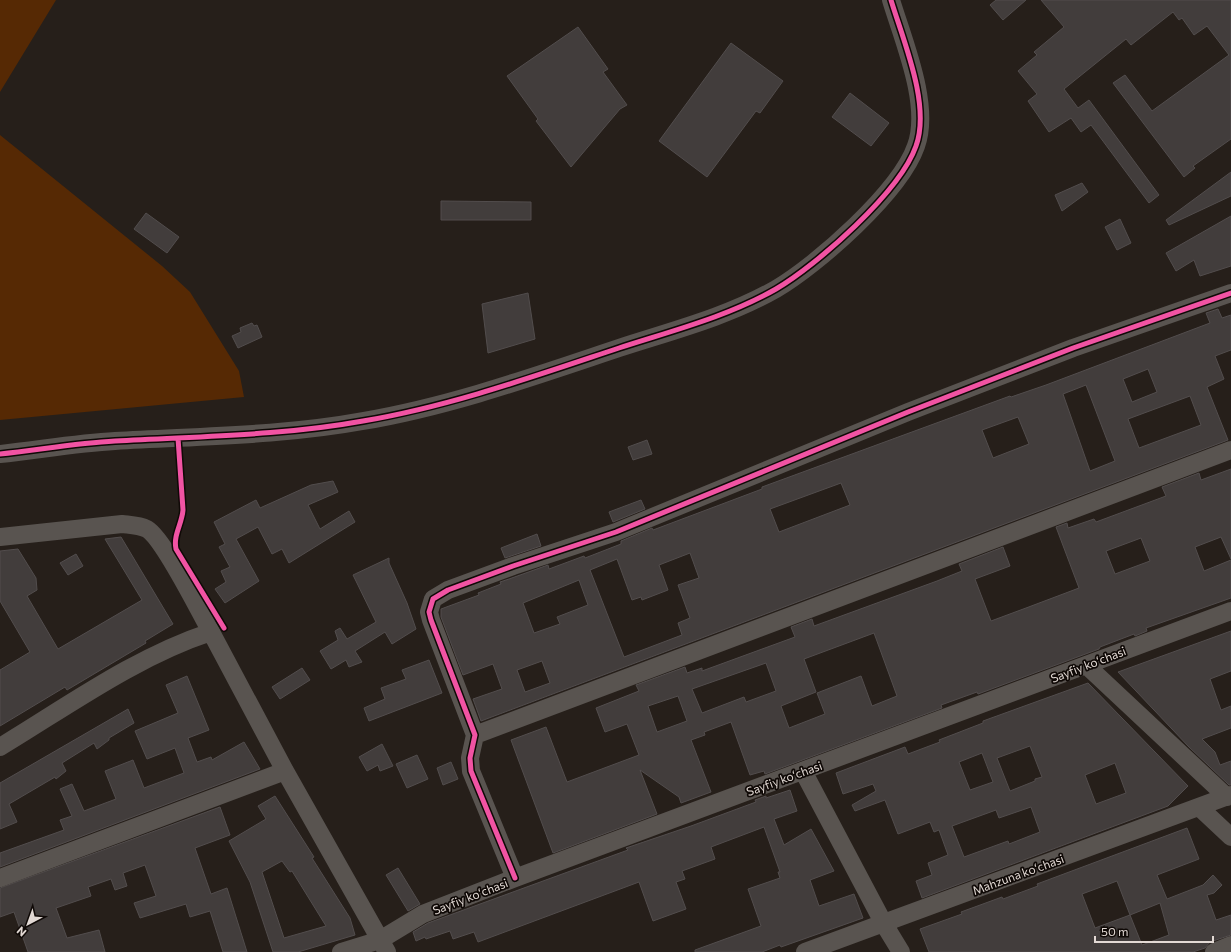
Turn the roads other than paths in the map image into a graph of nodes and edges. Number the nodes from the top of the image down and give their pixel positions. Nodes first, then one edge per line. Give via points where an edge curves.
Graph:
1 (891, 0) edge
2 (1231, 293) edge
3 (1231, 450) edge
4 (0, 454) edge
5 (0, 537) edge
6 (1231, 610) edge
7 (211, 632) junction
8 (1086, 665) junction
9 (475, 735) junction
10 (0, 747) edge
11 (285, 771) junction
12 (803, 771) junction
13 (1229, 796) edge
14 (1199, 807) junction
15 (1231, 837) edge
16 (0, 878) edge
17 (515, 878) junction
18 (884, 924) junction
19 (1231, 945) edge
20 (384, 946) edge
21 (341, 952) edge
22 (805, 952) edge
23 (901, 952) edge
24 (1214, 952) edge

1 - 4 street via 916,84 920,108 917,145 899,176 840,240 798,275 773,290 710,318 547,372 452,402 362,422 249,434 112,441
2 - 9 street via 1066,350 616,532 439,594 430,605 431,620
3 - 9 street
5 - 7 street via 122,524 146,529 154,535 163,549
6 - 8 street, Sayfiy koʻchasi
7 - 10 street via 182,642 109,681
7 - 11 street
8 - 12 street, Sayfiy koʻchasi
8 - 13 street
9 - 17 street via 470,758 471,771
11 - 16 street
11 - 20 street
12 - 17 street, Sayfiy koʻchasi
12 - 18 street
13 - 14 street, Mahzuna koʻchasi
14 - 15 street
14 - 18 street, Mahzuna koʻchasi
17 - 20 street, Sayfiy koʻchasi via 423,914
18 - 22 street, Mahzuna koʻchasi
18 - 23 street
19 - 24 street
20 - 21 street, Sayfiy koʻchasi

